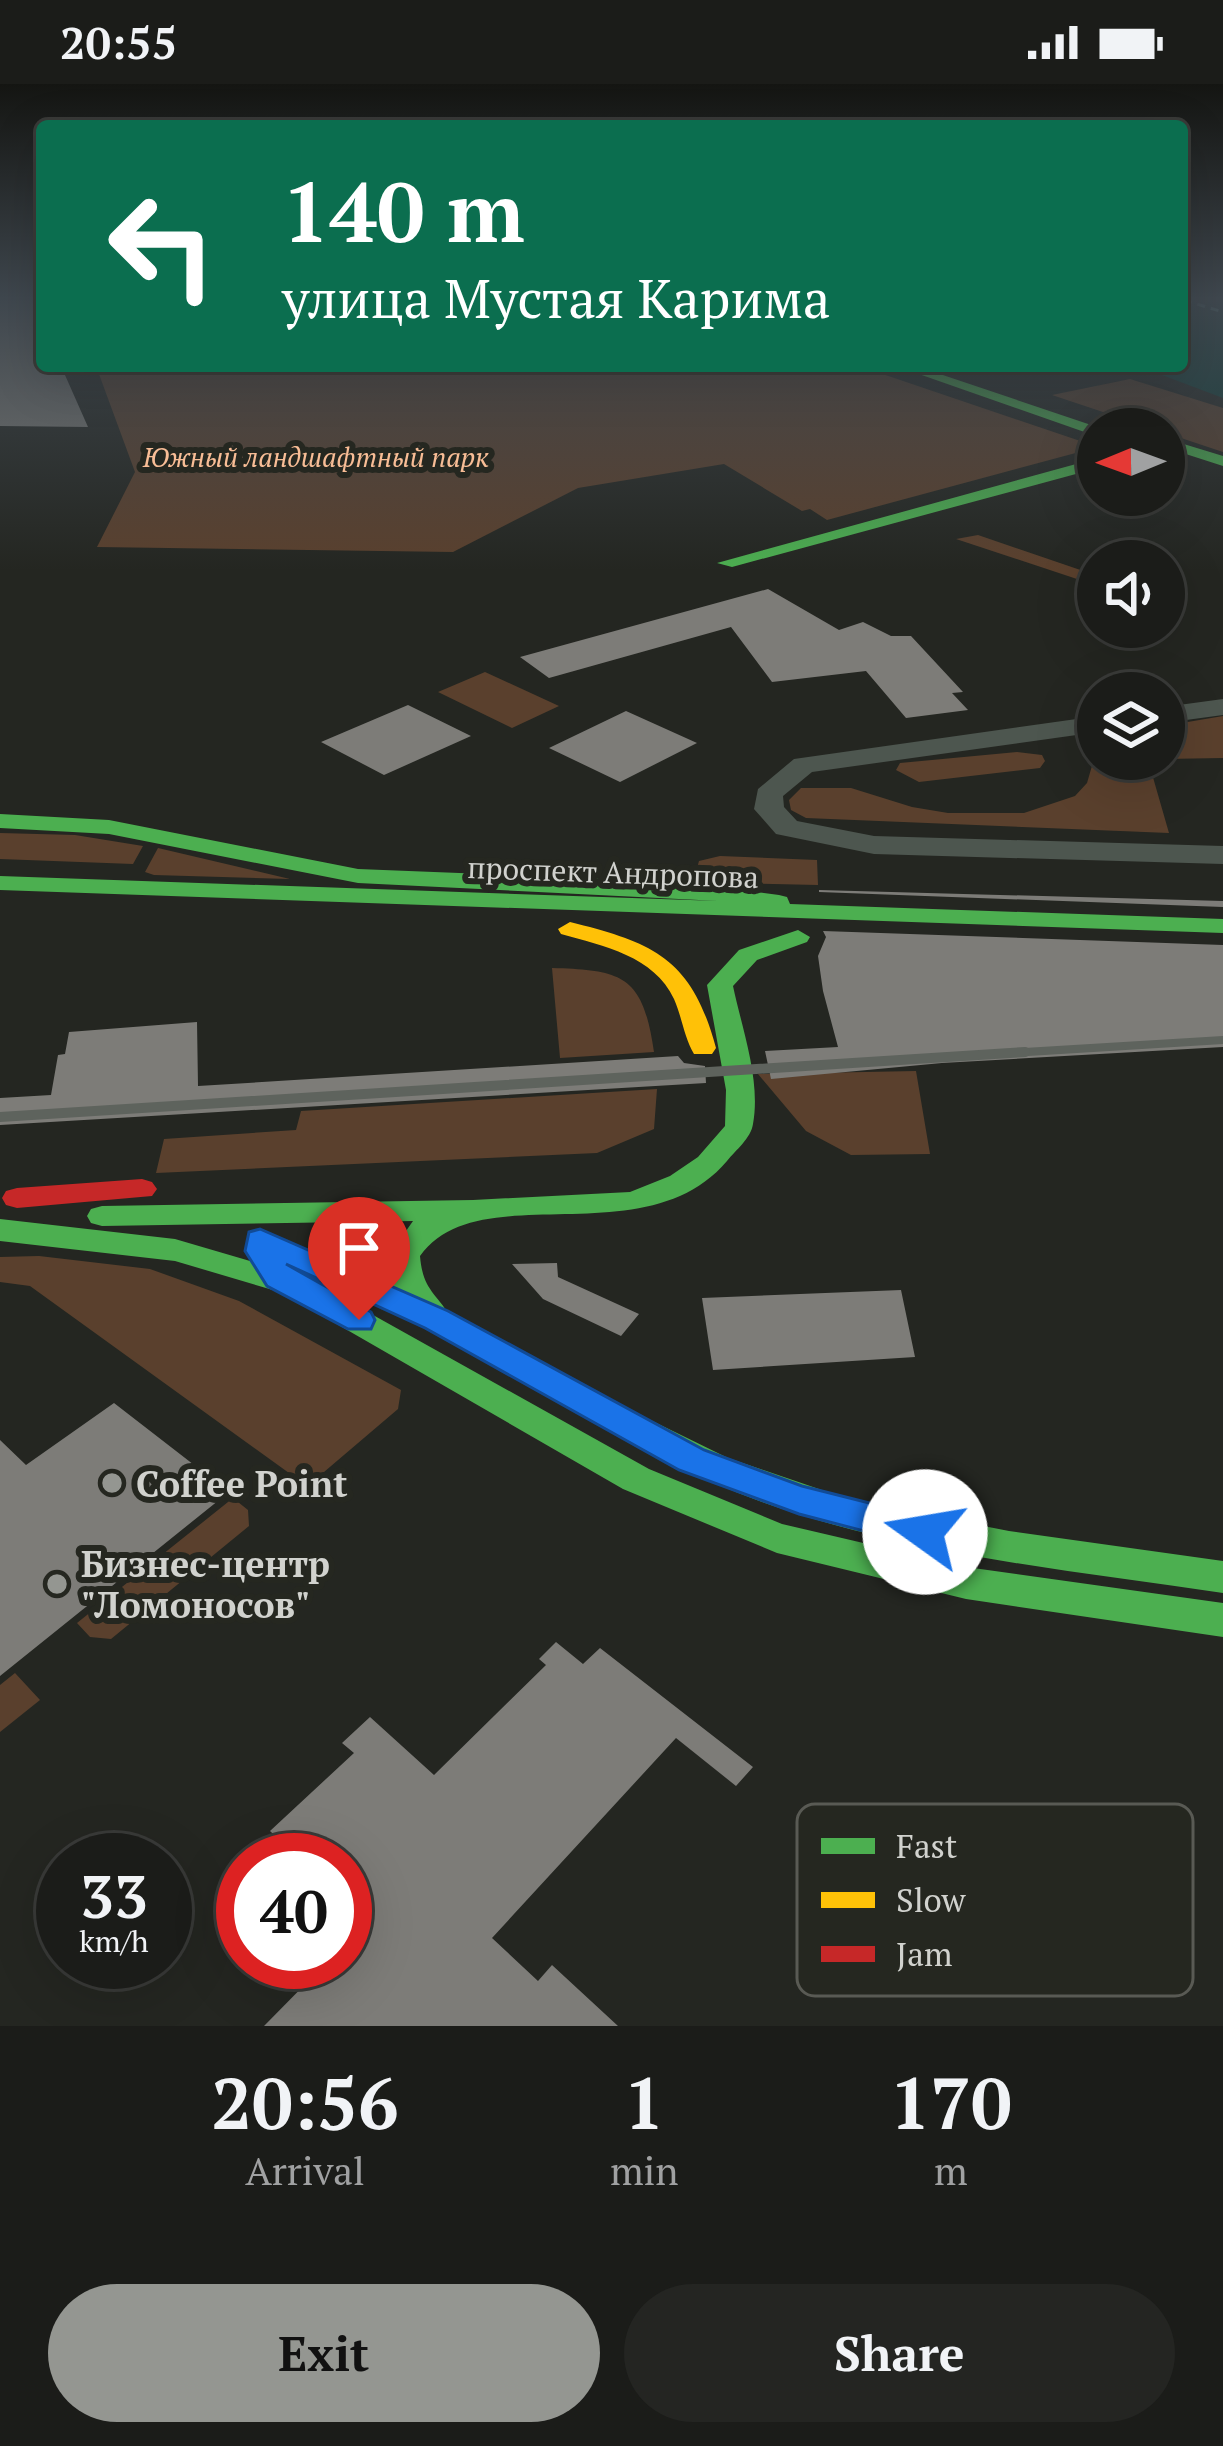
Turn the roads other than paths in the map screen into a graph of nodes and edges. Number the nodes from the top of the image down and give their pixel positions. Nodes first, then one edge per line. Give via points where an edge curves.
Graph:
1 (976, 391) edge
2 (1008, 391) edge
3 (1077, 413) edge
4 (1077, 425) edge
5 (1185, 451) edge
6 (1185, 459) edge
7 (1215, 465) edge
8 (1077, 469) edge
9 (726, 563) dead end
10 (1223, 707) edge
11 (1185, 712) edge
12 (1077, 727) edge
13 (0, 821) edge
14 (1223, 855) edge
15 (0, 883) edge
16 (880, 915) junction
17 (199, 918) dead end
18 (1223, 926) edge
19 (570, 929) junction
20 (798, 937) junction
21 (1223, 953) edge
22 (706, 1070) dead end
23 (711, 1104) dead end
24 (324, 1195) junction
25 (9, 1198) edge
26 (473, 1210) junction
27 (139, 1213) junction
28 (0, 1228) edge
29 (264, 1235) junction
30 (301, 1256) dead end
31 (279, 1278) junction
32 (436, 1319) junction
33 (1223, 1576) edge
34 (1223, 1620) edge

1 - 4 street
2 - 3 street
5 - 7 street
6 - 7 street
8 - 9 street
10 - 11 street
12 - 14 street via 805,765 784,777 769,809 787,828 874,844
13 - 16 street via 146,833 358,876 683,890
15 - 16 street, проспект Андропова
16 - 18 street, проспект Андропова
17 - 19 street, проспект Андропова
19 - 20 street, проспект Андропова
19 - 22 street via 630,944 687,983
20 - 21 street, проспект Андропова
20 - 26 street via 748,956 720,985 739,1128 708,1164 634,1202
23 - 24 street via 713,1118 690,1152 634,1176
24 - 25 street via 190,1188
24 - 29 street
25 - 27 street
26 - 29 street
26 - 32 street via 427,1224 406,1247 406,1288
27 - 28 street
27 - 29 street
28 - 31 street via 154,1245
29 - 31 street
30 - 32 street
31 - 34 street via 600,1460 721,1518 887,1567
32 - 33 street via 692,1460 799,1500 925,1532

